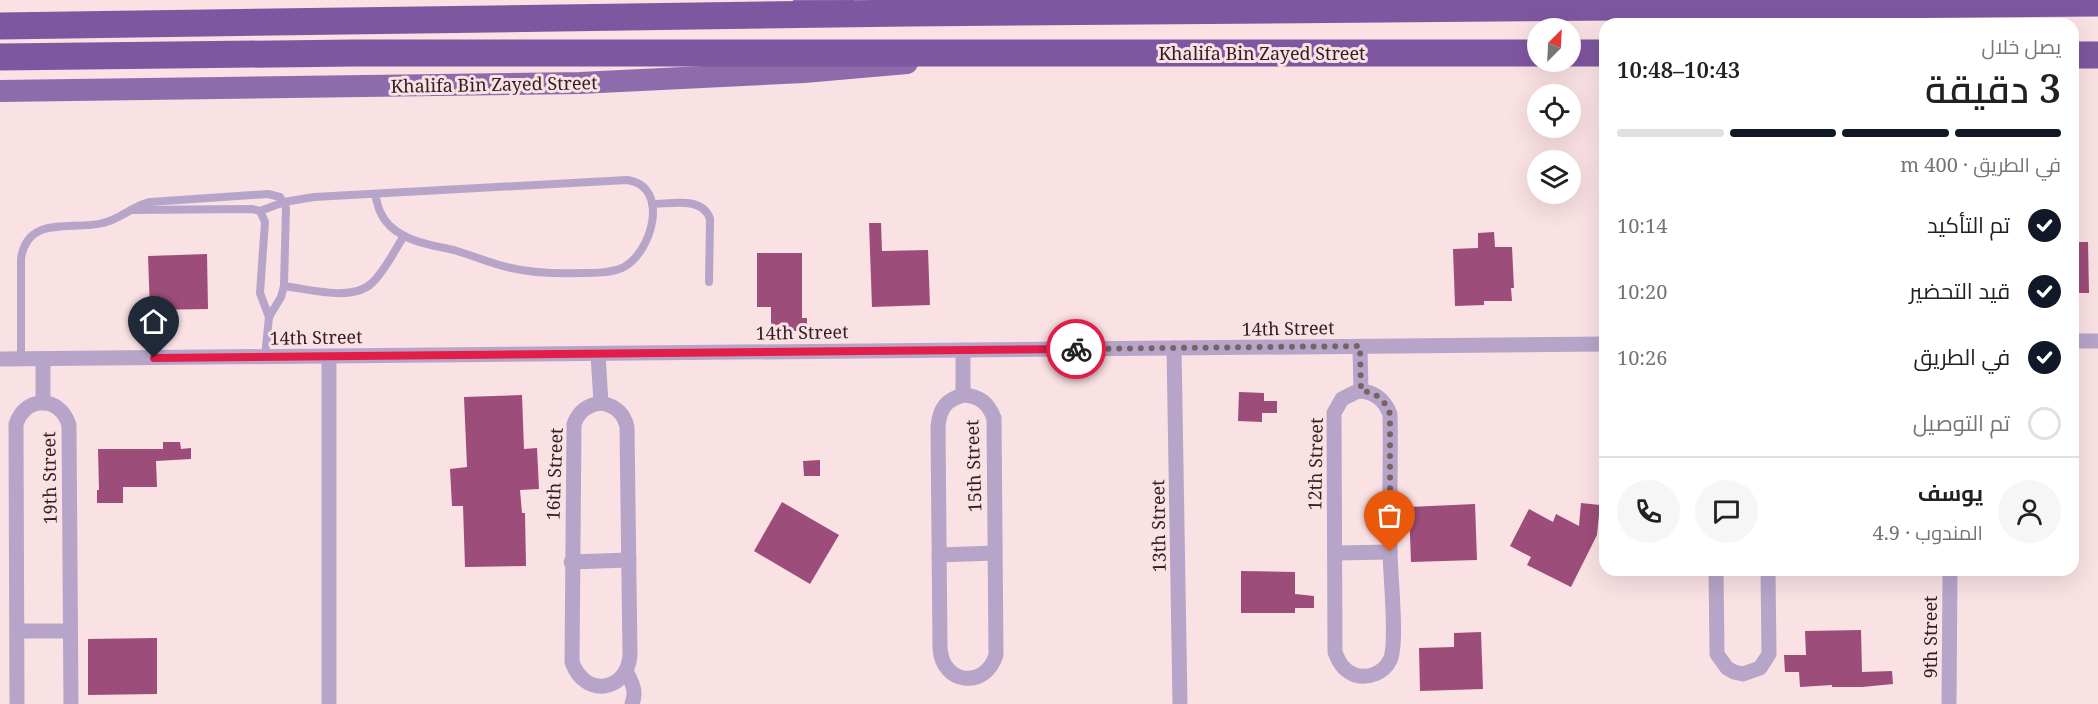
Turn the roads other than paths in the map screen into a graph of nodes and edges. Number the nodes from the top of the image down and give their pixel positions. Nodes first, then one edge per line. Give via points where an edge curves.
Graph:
1 (804, 0) edge
2 (2098, 3) edge
3 (1377, 4) edge
4 (1617, 4) edge
5 (908, 13) junction
6 (0, 26) edge
7 (987, 53) junction
8 (1527, 53) edge
9 (1581, 53) edge
10 (1599, 53) edge
11 (0, 57) edge
12 (0, 91) edge
13 (375, 194) junction
14 (284, 202) junction
15 (652, 204) junction
16 (129, 210) junction
17 (260, 211) junction
18 (404, 236) junction
19 (709, 282) dead end
20 (284, 286) junction
21 (269, 317) junction
22 (2079, 341) edge
23 (2098, 341) edge
24 (1599, 344) edge
25 (1360, 346) junction
26 (1174, 348) junction
27 (963, 350) junction
28 (598, 354) junction
29 (329, 356) junction
30 (265, 357) junction
31 (0, 359) edge
32 (21, 359) junction
33 (43, 359) junction
34 (1361, 391) junction
35 (963, 395) junction
36 (42, 403) junction
37 (602, 403) junction
38 (1390, 552) junction
39 (1335, 553) junction
40 (995, 554) junction
41 (939, 555) junction
42 (629, 560) junction
43 (572, 562) junction
44 (1716, 576) edge
45 (1768, 576) edge
46 (1950, 576) edge
47 (16, 631) junction
48 (69, 631) junction
49 (626, 672) junction
50 (17, 704) edge
51 (71, 704) edge
52 (328, 704) edge
53 (632, 704) edge
54 (1180, 704) edge
55 (1949, 704) edge

1 - 5 main road
2 - 4 highway
3 - 4 highway
3 - 5 highway
5 - 6 highway
7 - 8 highway, Khalifa Bin Zayed Street
7 - 11 highway, Khalifa Bin Zayed Street
7 - 12 main road, Khalifa Bin Zayed Street via 804,72 580,83
9 - 10 highway
13 - 14 lane
13 - 15 lane via 627,180 644,185
13 - 18 lane via 379,212
14 - 16 lane via 268,194 150,202
14 - 17 lane
14 - 20 lane
15 - 18 lane via 650,232 642,251 612,271 529,272
15 - 19 lane via 694,204 707,210
16 - 17 lane
16 - 32 lane via 104,223 48,228 29,238 21,259
17 - 21 lane via 265,222 260,293
18 - 20 lane via 372,283 358,292 341,294
20 - 21 lane
21 - 30 lane
22 - 23 street
24 - 25 street, 14th Street
25 - 26 street, 14th Street
25 - 34 street
26 - 27 street, 14th Street
26 - 54 street, 13th Street
27 - 28 street, 14th Street
27 - 35 street, 15th Street
28 - 29 street, 14th Street
28 - 37 street
29 - 30 street, 14th Street
29 - 52 street
30 - 33 street, 14th Street
31 - 32 street, 14th Street
32 - 33 street, 14th Street
33 - 36 street
34 - 38 street, 12th Street via 1382,399 1390,414
34 - 39 street, 12th Street via 1342,399 1334,413
35 - 40 street, 15th Street via 983,400 994,418
35 - 41 street, 15th Street via 952,398 939,415
36 - 47 street, 19th Street via 22,411 16,424
36 - 48 street, 19th Street via 57,407 69,425
37 - 42 street via 619,410 627,427
37 - 43 street, 16th Street via 584,409 574,424
38 - 39 street
38 - 39 street, 12th Street via 1393,652 1377,673 1359,676 1343,668 1335,652
40 - 41 street
40 - 41 street, 15th Street via 996,655 989,669 968,678 953,674 940,655
42 - 43 street
42 - 49 street via 630,656
43 - 49 street, 16th Street via 575,670 585,682 600,686 615,683
44 - 45 street via 1717,654 1727,668 1743,674 1760,669 1769,654
46 - 55 street, 9th Street
47 - 48 street
47 - 50 street, 19th Street
48 - 51 street, 19th Street
49 - 53 street via 634,687

